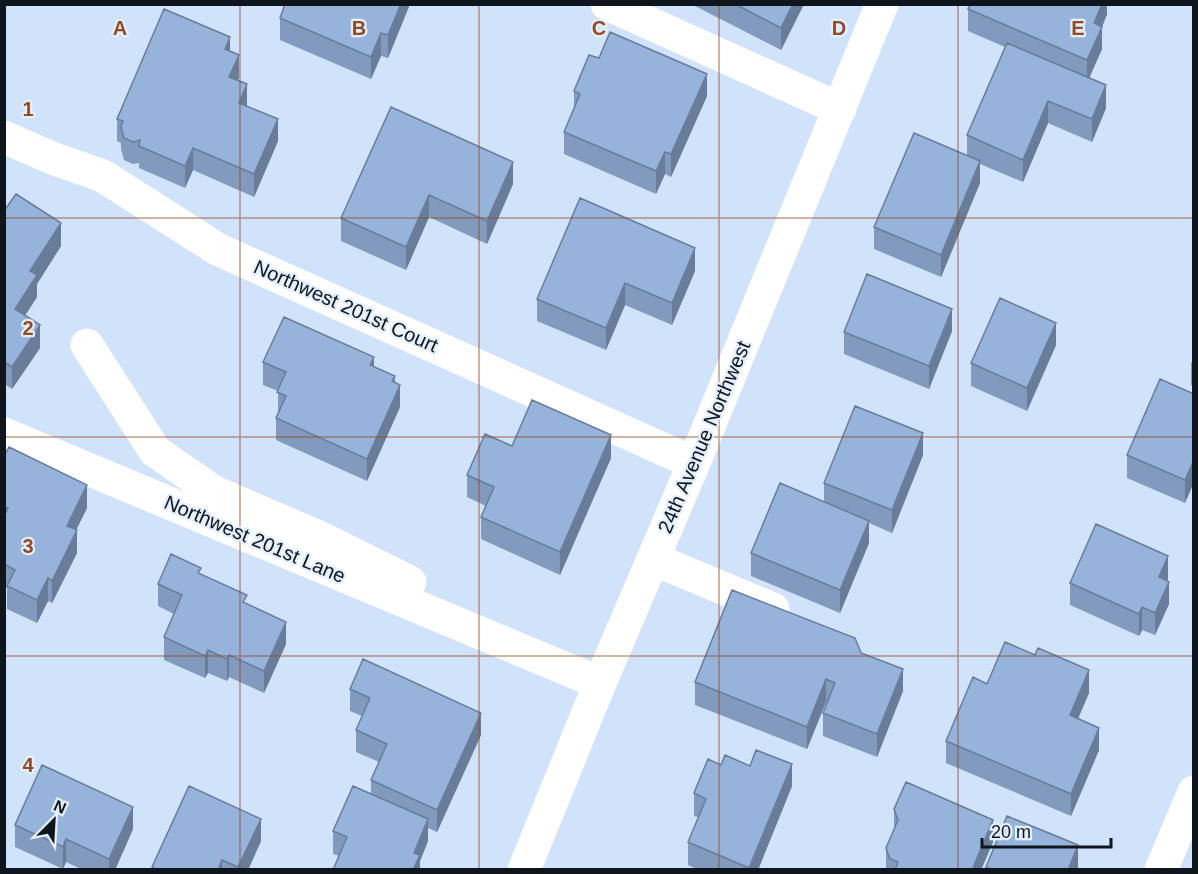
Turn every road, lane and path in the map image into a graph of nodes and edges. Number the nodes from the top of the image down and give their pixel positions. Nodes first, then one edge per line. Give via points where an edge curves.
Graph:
1 (607, 4) edge
2 (882, 4) edge
3 (840, 109) junction
4 (4, 137) edge
5 (87, 345) dead end
6 (4, 434) edge
7 (694, 463) junction
8 (653, 560) junction
9 (795, 619) edge
10 (506, 644) junction
11 (600, 683) junction
12 (1194, 792) edge
13 (524, 870) edge
14 (1161, 870) edge

1 - 3 street
2 - 3 street, 24th Avenue Northwest
3 - 7 street, 24th Avenue Northwest
4 - 7 street, Northwest 201st Court via 103,176 217,249
5 - 10 street, Northwest 201st Lane via 155,451 214,492 321,538 496,624
6 - 10 street, Northwest 201st Lane
7 - 8 street, 24th Avenue Northwest
8 - 9 street
8 - 11 street, 24th Avenue Northwest
10 - 11 street, Northwest 201st Lane
11 - 13 street, 24th Avenue Northwest
12 - 14 street

